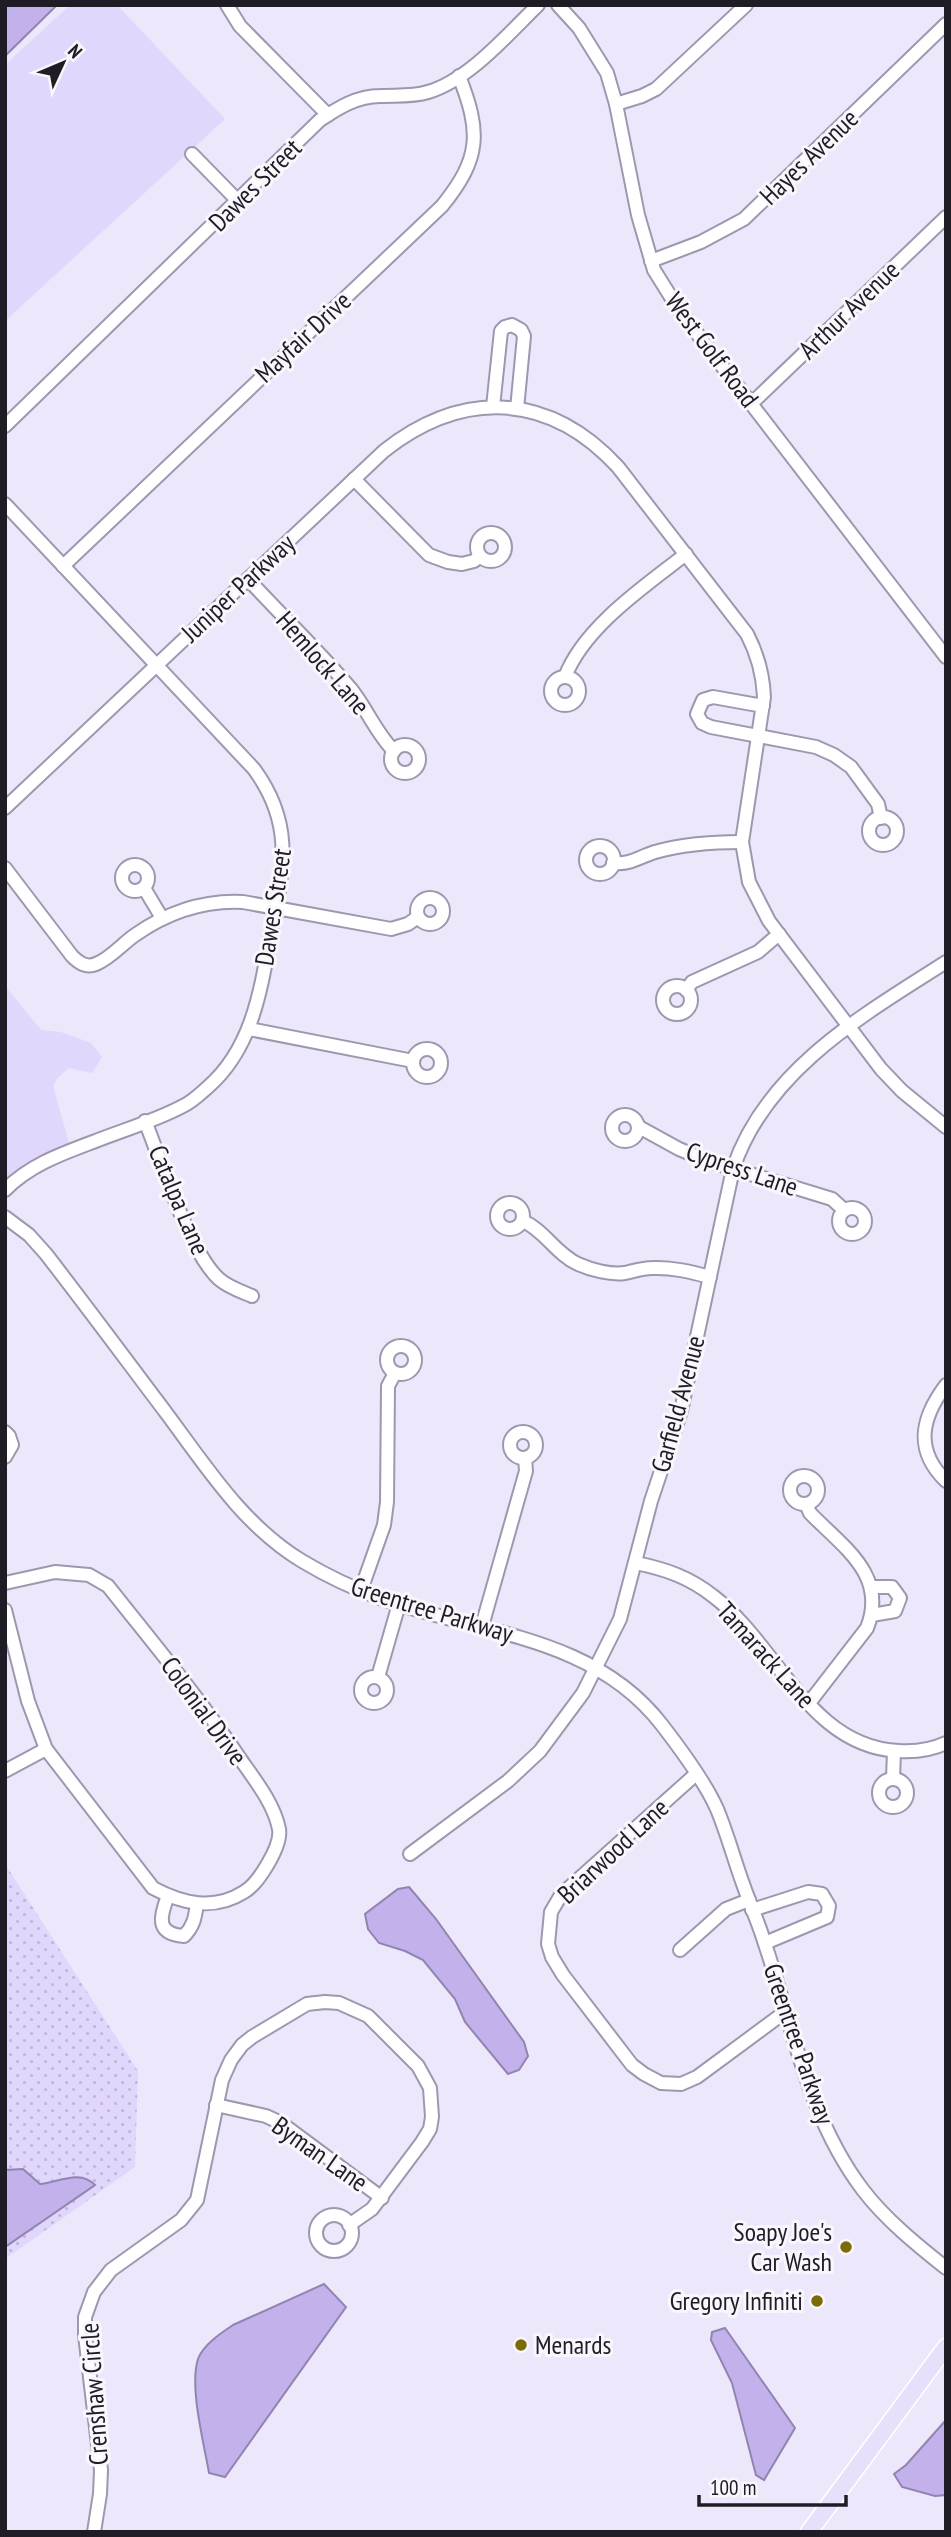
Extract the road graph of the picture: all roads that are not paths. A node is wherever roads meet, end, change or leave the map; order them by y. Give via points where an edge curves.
1 (227, 5) edge
2 (538, 5) edge
3 (558, 5) edge
4 (746, 5) edge
5 (946, 24) edge
6 (459, 76) junction
7 (616, 104) junction
8 (328, 115) junction
9 (192, 154) dead end
10 (239, 202) junction
11 (946, 217) edge
12 (651, 261) junction
13 (751, 404) junction
14 (493, 407) junction
15 (517, 409) junction
16 (5, 426) edge
17 (354, 479) junction
18 (5, 504) edge
19 (686, 554) junction
20 (480, 556) dead end
21 (62, 566) junction
22 (248, 579) junction
23 (946, 657) edge
24 (156, 666) junction
25 (565, 677) dead end
26 (764, 706) junction
27 (760, 736) junction
28 (394, 751) dead end
29 (5, 807) edge
30 (881, 818) dead end
31 (743, 842) junction
32 (613, 863) dead end
33 (5, 867) edge
34 (144, 888) dead end
35 (276, 908) junction
36 (418, 917) dead end
37 (162, 918) junction
38 (779, 934) junction
39 (946, 962) edge
40 (686, 990) dead end
41 (849, 1026) junction
42 (249, 1029) junction
43 (413, 1061) dead end
44 (145, 1121) junction
45 (946, 1127) edge
46 (639, 1128) dead end
47 (733, 1169) junction
48 (5, 1190) edge
49 (844, 1210) dead end
50 (5, 1217) edge
51 (523, 1221) dead end
52 (710, 1277) junction
53 (252, 1296) dead end
54 (395, 1373) dead end
55 (946, 1385) edge
56 (5, 1432) edge
57 (5, 1457) edge
58 (525, 1458) dead end
59 (946, 1481) edge
60 (807, 1504) dead end
61 (635, 1563) junction
62 (5, 1583) edge
63 (872, 1587) junction
64 (361, 1590) junction
65 (399, 1604) junction
66 (5, 1610) edge
67 (872, 1615) junction
68 (482, 1626) junction
69 (596, 1668) junction
70 (378, 1677) dead end
71 (809, 1703) junction
72 (946, 1743) edge
73 (46, 1749) junction
74 (894, 1751) junction
75 (5, 1771) edge
76 (696, 1774) junction
77 (893, 1779) dead end
78 (410, 1854) dead end
79 (168, 1896) junction
80 (197, 1904) junction
81 (750, 1905) junction
82 (765, 1943) junction
83 (680, 1950) dead end
84 (785, 2012) junction
85 (216, 2105) junction
86 (382, 2198) junction
87 (349, 2225) dead end
88 (946, 2269) edge
89 (946, 2347) edge
90 (94, 2532) edge
91 (808, 2532) edge

1 - 8 street via 240,26
2 - 6 street, Dawes Street
3 - 7 street, West Golf Road via 598,56
4 - 7 street via 656,89
5 - 12 street, Hayes Avenue via 744,219
6 - 8 street, Dawes Street via 429,92 405,97 377,95
6 - 21 street, Mayfair Drive via 470,103 475,137 456,189
7 - 12 street, West Golf Road
8 - 10 street, Dawes Street
9 - 10 street
10 - 16 street, Dawes Street
11 - 13 street, Arthur Avenue
12 - 13 street, West Golf Road via 680,310
13 - 23 street, West Golf Road
14 - 15 street, Juniper Parkway
14 - 15 street via 501,331 512,325 524,336
14 - 17 street, Juniper Parkway via 446,414 425,424 384,451
15 - 19 street, Juniper Parkway via 555,420 602,450
17 - 20 street via 429,555 462,564
17 - 22 street, Juniper Parkway
18 - 21 street, Dawes Street
19 - 25 street via 592,635
19 - 26 street, Juniper Parkway via 757,653 764,678
21 - 24 street, Dawes Street
22 - 24 street, Juniper Parkway
22 - 28 street, Hemlock Lane via 351,689
24 - 29 street, Juniper Parkway
24 - 35 street, Dawes Street via 267,786 282,825 284,850
26 - 27 street, Juniper Parkway
26 - 27 street via 713,697 703,700 698,709 706,726
27 - 30 street via 834,755 851,767 878,804
27 - 31 street, Juniper Parkway
31 - 32 street via 688,845 626,864
31 - 38 street, Juniper Parkway via 749,881
33 - 37 street via 72,956 86,966 103,960
34 - 37 street
35 - 36 street via 391,929
35 - 37 street via 219,901
35 - 42 street, Dawes Street
38 - 40 street via 758,952 692,982
38 - 41 street, Juniper Parkway
39 - 41 street, Garfield Avenue
41 - 45 street via 902,1091
41 - 47 street, Garfield Avenue via 805,1063 762,1110
42 - 43 street
42 - 44 street, Dawes Street via 215,1080 184,1106
44 - 48 street, Dawes Street via 44,1161
44 - 53 street, Catalpa Lane via 201,1256 227,1286
46 - 47 street, Cypress Lane
47 - 49 street, Cypress Lane via 832,1199
47 - 52 street, Garfield Avenue
50 - 64 street, Greentree Parkway via 46,1254 247,1517 297,1558
51 - 52 street via 577,1264 621,1273 672,1268
52 - 61 street, Garfield Avenue via 681,1411
54 - 64 street via 388,1385 384,1525
55 - 59 street via 928,1416 924,1438 927,1456
56 - 57 street via 12,1445
58 - 68 street via 526,1471
60 - 63 street via 810,1513 860,1564
61 - 69 street, Garfield Avenue via 620,1619
61 - 71 street, Tamarack Lane via 686,1577 714,1596
62 - 80 street, Colonial Drive via 55,1572 89,1575 108,1586 211,1717 268,1801 280,1831 259,1878 228,1900
63 - 67 street
63 - 67 street via 892,1587 900,1598 895,1611
64 - 65 street, Greentree Parkway
65 - 68 street, Greentree Parkway
65 - 70 street
66 - 73 street, Colonial Drive via 28,1701
67 - 71 street via 867,1628
68 - 69 street, Greentree Parkway via 531,1639
69 - 76 street, Greentree Parkway via 636,1696
69 - 78 street, Garfield Avenue via 577,1703 540,1751 508,1781
71 - 74 street, Tamarack Lane via 843,1735 879,1750
72 - 74 street, Tamarack Lane via 928,1750
73 - 75 street
73 - 79 street, Colonial Drive via 153,1888
74 - 77 street
76 - 81 street, Greentree Parkway via 716,1807
76 - 84 street, Briarwood Lane via 561,1895 548,1930 552,1957 632,2065 661,2083 681,2084 697,2077
79 - 80 street, Colonial Drive
79 - 80 street via 160,1918 173,1935 184,1936 191,1929
81 - 82 street, Greentree Parkway
81 - 82 street, Greentree Parkway via 808,1892 822,1894 830,1906 827,1917
81 - 83 street via 726,1909
82 - 84 street, Greentree Parkway
84 - 88 street, Greentree Parkway via 819,2114 847,2166 863,2191
85 - 86 street, Byman Lane via 281,2123
85 - 86 street, Crenshaw Circle via 230,2060 263,2030 307,2004 333,2002 356,2009 418,2066 433,2104 430,2129
85 - 90 street, Crenshaw Circle via 197,2200 181,2220 111,2270 94,2292 85,2317 101,2470
86 - 87 street, Crenshaw Circle
89 - 91 main road

